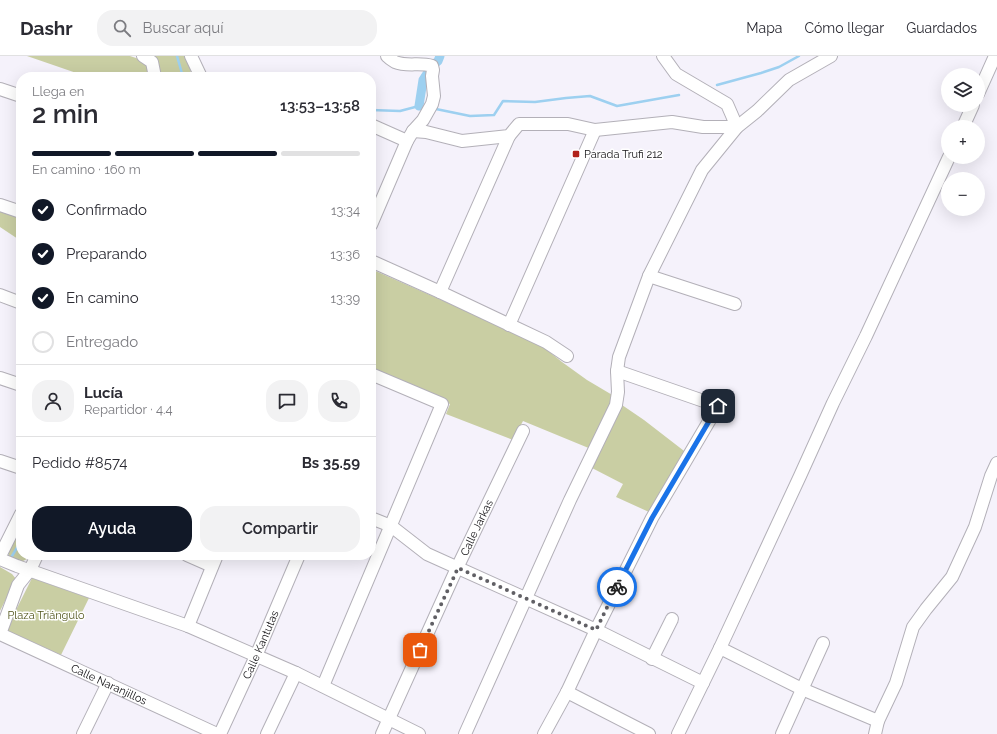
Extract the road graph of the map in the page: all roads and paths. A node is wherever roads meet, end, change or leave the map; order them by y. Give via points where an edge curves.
1 (143, 56) edge
2 (191, 56) edge
3 (387, 56) edge
4 (663, 56) edge
5 (830, 56) edge
6 (996, 56) edge
7 (154, 72) edge
8 (199, 72) edge
9 (985, 79) edge
10 (0, 90) edge
11 (16, 95) edge
12 (376, 126) edge
13 (736, 126) junction
14 (595, 130) junction
15 (410, 136) junction
16 (509, 136) junction
17 (946, 164) edge
18 (0, 205) edge
19 (16, 210) edge
20 (376, 214) edge
21 (376, 263) edge
22 (649, 276) junction
23 (440, 292) junction
24 (0, 296) edge
25 (16, 301) edge
26 (735, 304) dead end
27 (509, 325) junction
28 (566, 356) dead end
29 (617, 371) junction
30 (0, 378) edge
31 (376, 379) edge
32 (16, 383) edge
33 (523, 431) dead end
34 (0, 461) edge
35 (997, 463) edge
36 (16, 466) edge
37 (376, 520) edge
38 (16, 524) edge
39 (391, 526) junction
40 (0, 553) edge
41 (0, 559) edge
42 (35, 560) edge
43 (297, 560) edge
44 (215, 561) edge
45 (458, 568) junction
46 (30, 570) junction
47 (526, 598) junction
48 (672, 619) dead end
49 (188, 626) junction
50 (596, 630) junction
51 (0, 634) edge
52 (823, 643) dead end
53 (720, 648) junction
54 (256, 656) junction
55 (652, 659) junction
56 (296, 673) junction
57 (108, 683) junction
58 (703, 683) junction
59 (323, 686) junction
60 (802, 689) junction
61 (567, 692) junction
62 (389, 719) junction
63 (878, 721) junction
64 (82, 734) edge
65 (217, 734) edge
66 (220, 734) edge
67 (267, 734) edge
68 (382, 734) edge
69 (419, 734) edge
70 (465, 734) edge
71 (544, 734) edge
72 (649, 734) edge
73 (678, 734) edge
74 (782, 734) edge
75 (875, 734) edge

1 - 7 street via 152,62
2 - 8 street
3 - 15 street via 396,62 432,66 432,104
4 - 13 street via 676,74 727,104
5 - 13 street via 789,80 757,111
6 - 9 street
10 - 11 street
12 - 15 street
13 - 14 street via 702,127 672,122
13 - 22 street via 702,170
14 - 16 street via 568,124 519,124
14 - 27 street
15 - 16 street via 426,132 462,141
15 - 20 street
16 - 23 street
17 - 53 street
18 - 19 street
21 - 23 street
22 - 26 street
22 - 29 street via 619,356
23 - 27 street
24 - 25 street
27 - 28 street via 546,342
29 - 47 street via 616,405
29 - 50 street via 718,406 652,518
30 - 32 street
31 - 39 street via 442,404
33 - 45 street, Calle Jarkas
34 - 36 street
35 - 63 street via 975,528 952,577 913,627 896,682
37 - 39 street
38 - 40 street
39 - 45 street via 427,554
39 - 59 street
41 - 46 street
42 - 46 street
43 - 54 street, Calle Kantutas
44 - 49 street
45 - 47 street
45 - 62 street, Calle Jarkas
46 - 49 street
46 - 51 street via 18,585
47 - 50 street
47 - 70 street
48 - 55 street
49 - 54 street
50 - 55 street
50 - 61 street
51 - 57 street, Calle Naranjillos
52 - 60 street
53 - 58 street
53 - 60 street
54 - 56 street
54 - 66 street, Calle Kantutas
55 - 58 street
56 - 59 street
56 - 67 street
57 - 64 street
57 - 65 street, Calle Naranjillos
58 - 73 street
59 - 62 street
60 - 63 street
60 - 74 street
61 - 71 street
61 - 72 street
62 - 68 street, Calle Jarkas
62 - 69 street
63 - 75 street

